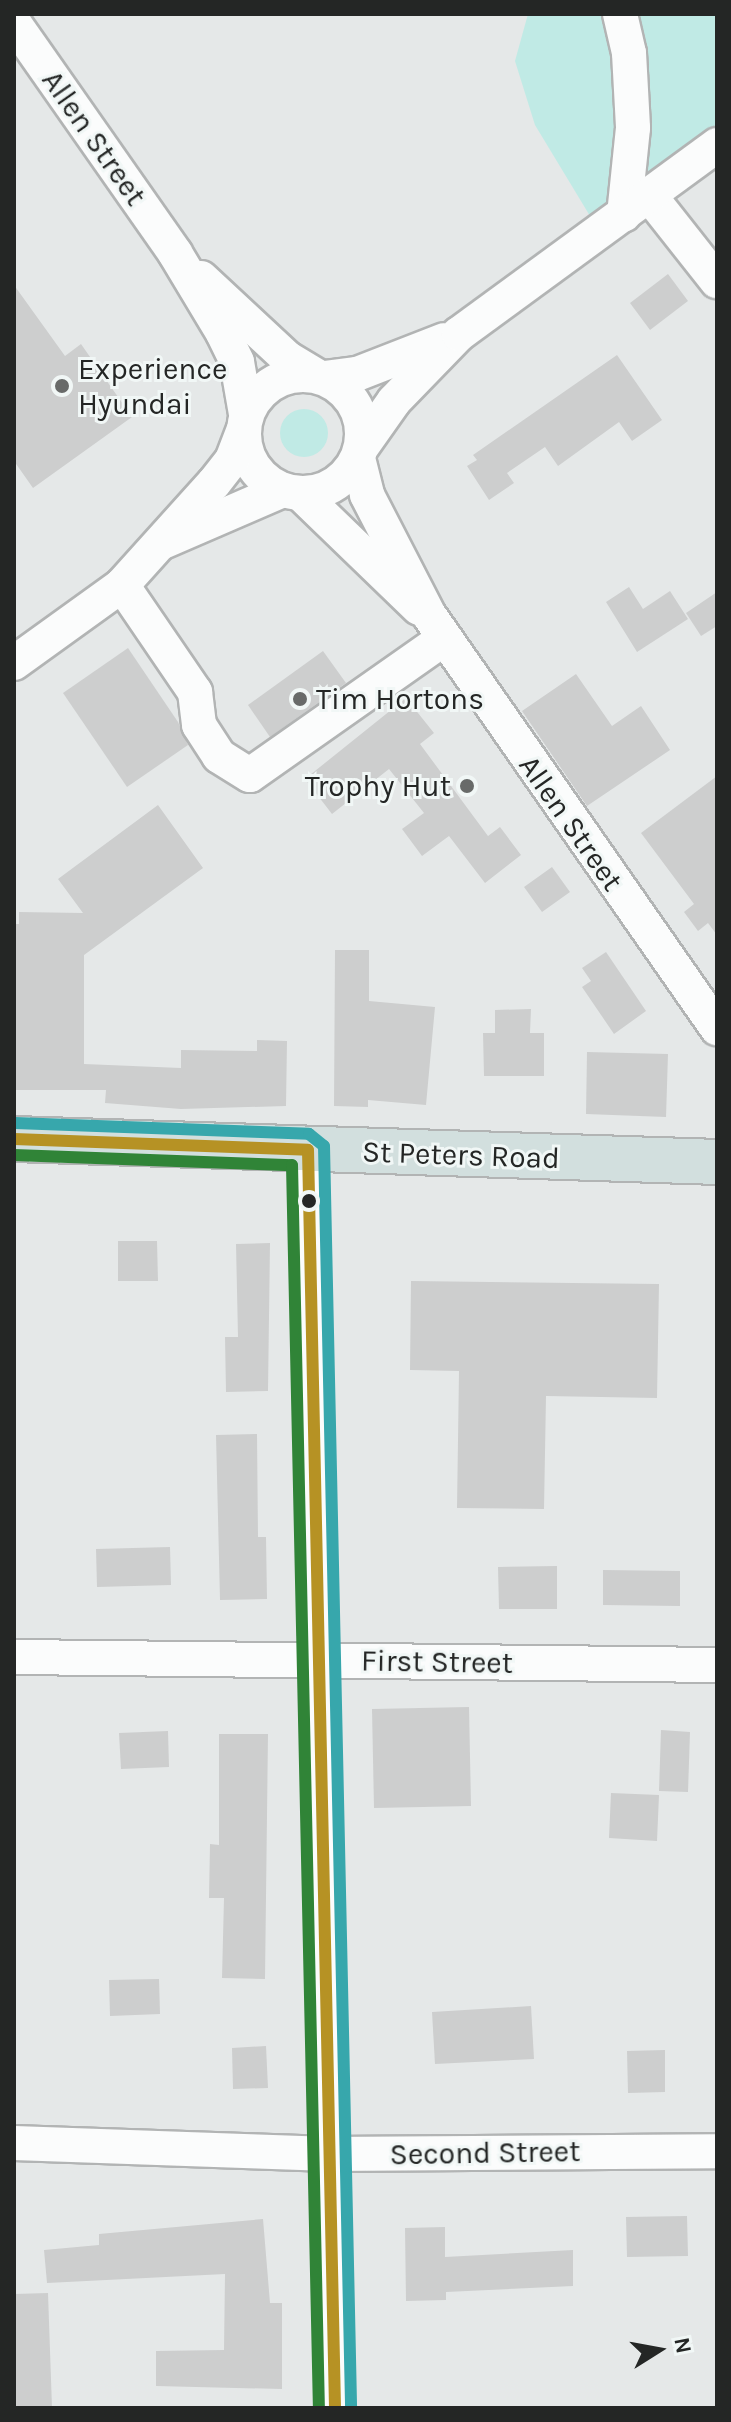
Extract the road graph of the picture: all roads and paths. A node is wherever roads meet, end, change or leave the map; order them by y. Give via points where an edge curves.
1 (620, 14) edge
2 (14, 23) edge
3 (717, 145) edge
4 (636, 205) junction
5 (175, 253) junction
6 (717, 281) edge
7 (459, 334) junction
8 (319, 377) junction
9 (245, 423) junction
10 (359, 453) junction
11 (292, 492) junction
12 (163, 542) junction
13 (122, 585) junction
14 (437, 627) junction
15 (14, 663) edge
16 (717, 1028) edge
17 (14, 1139) edge
18 (308, 1150) junction
19 (717, 1162) edge
20 (14, 1657) edge
21 (319, 1661) junction
22 (717, 1665) edge
23 (14, 2143) edge
24 (717, 2151) edge
25 (330, 2154) junction
26 (335, 2408) edge

1 - 4 street via 629,53
2 - 5 street, Allen Street
3 - 4 street
4 - 6 street
4 - 7 street
5 - 8 street, Allen Street via 287,358
5 - 9 street, Allen Street via 237,362
7 - 8 street via 383,366
7 - 10 street via 394,401
8 - 9 street via 273,383
8 - 10 street via 339,386 359,414
9 - 11 street via 253,467
9 - 12 street via 232,460
10 - 11 street via 335,485
10 - 14 street, Allen Street via 367,495
11 - 12 street
11 - 14 street, Allen Street via 330,518
12 - 13 street
13 - 14 street via 195,692 199,725 212,746 250,775
13 - 15 street
14 - 16 street, Allen Street
17 - 18 main road, St Peters Road
18 - 19 main road, St Peters Road
18 - 21 street
20 - 21 street, First Street
21 - 22 street, First Street
21 - 25 street
23 - 25 street, Second Street
24 - 25 street, Second Street
25 - 26 street

